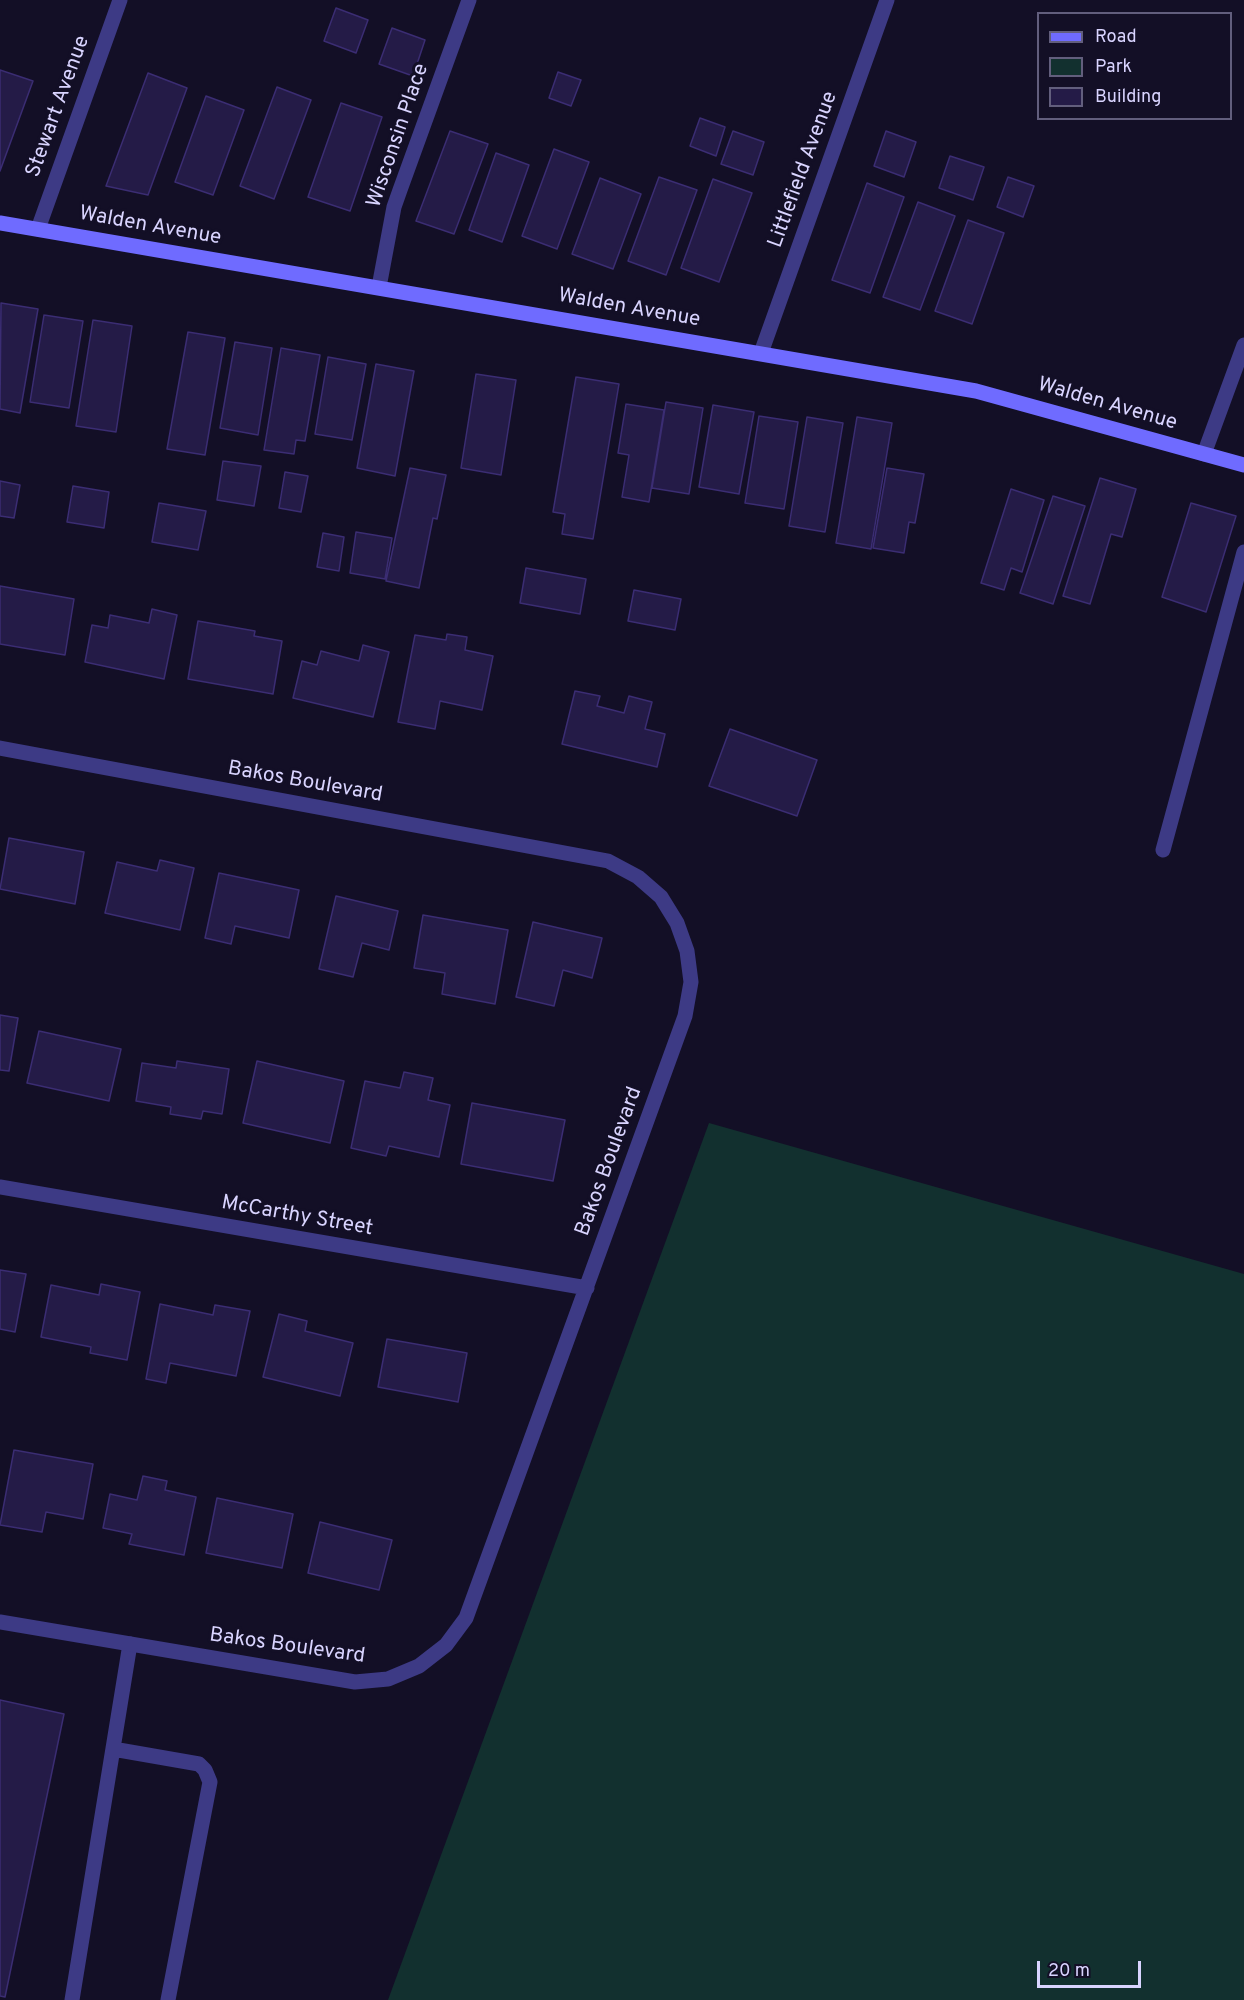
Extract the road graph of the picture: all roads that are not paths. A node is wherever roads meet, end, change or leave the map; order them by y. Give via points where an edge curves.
1 (120, 0) edge
2 (469, 0) edge
3 (887, 0) edge
4 (0, 223) edge
5 (38, 229) junction
6 (379, 287) junction
7 (1244, 345) edge
8 (761, 353) junction
9 (1204, 454) junction
10 (1244, 465) edge
11 (1244, 552) edge
12 (0, 748) edge
13 (1163, 850) dead end
14 (0, 1187) edge
15 (586, 1288) junction
16 (0, 1622) edge
17 (130, 1644) junction
18 (113, 1749) junction
19 (72, 2000) edge
20 (168, 2000) edge

1 - 5 street, Stewart Avenue
2 - 6 street, Wisconsin Place via 394,207
3 - 8 street, Littlefield Avenue
4 - 5 main road, Walden Avenue
5 - 6 main road, Walden Avenue
6 - 8 main road, Walden Avenue
7 - 9 street
8 - 9 main road, Walden Avenue via 976,391
9 - 10 main road, Walden Avenue
11 - 13 street
12 - 15 street, Bakos Boulevard via 608,861 638,877 661,897 677,923 687,951 691,982 685,1016
14 - 15 street, McCarthy Street
15 - 17 street, Bakos Boulevard via 465,1618 446,1646 419,1666 388,1678 355,1682
16 - 17 street, Bakos Boulevard
17 - 18 street
18 - 19 street
18 - 20 street via 199,1764 210,1782

